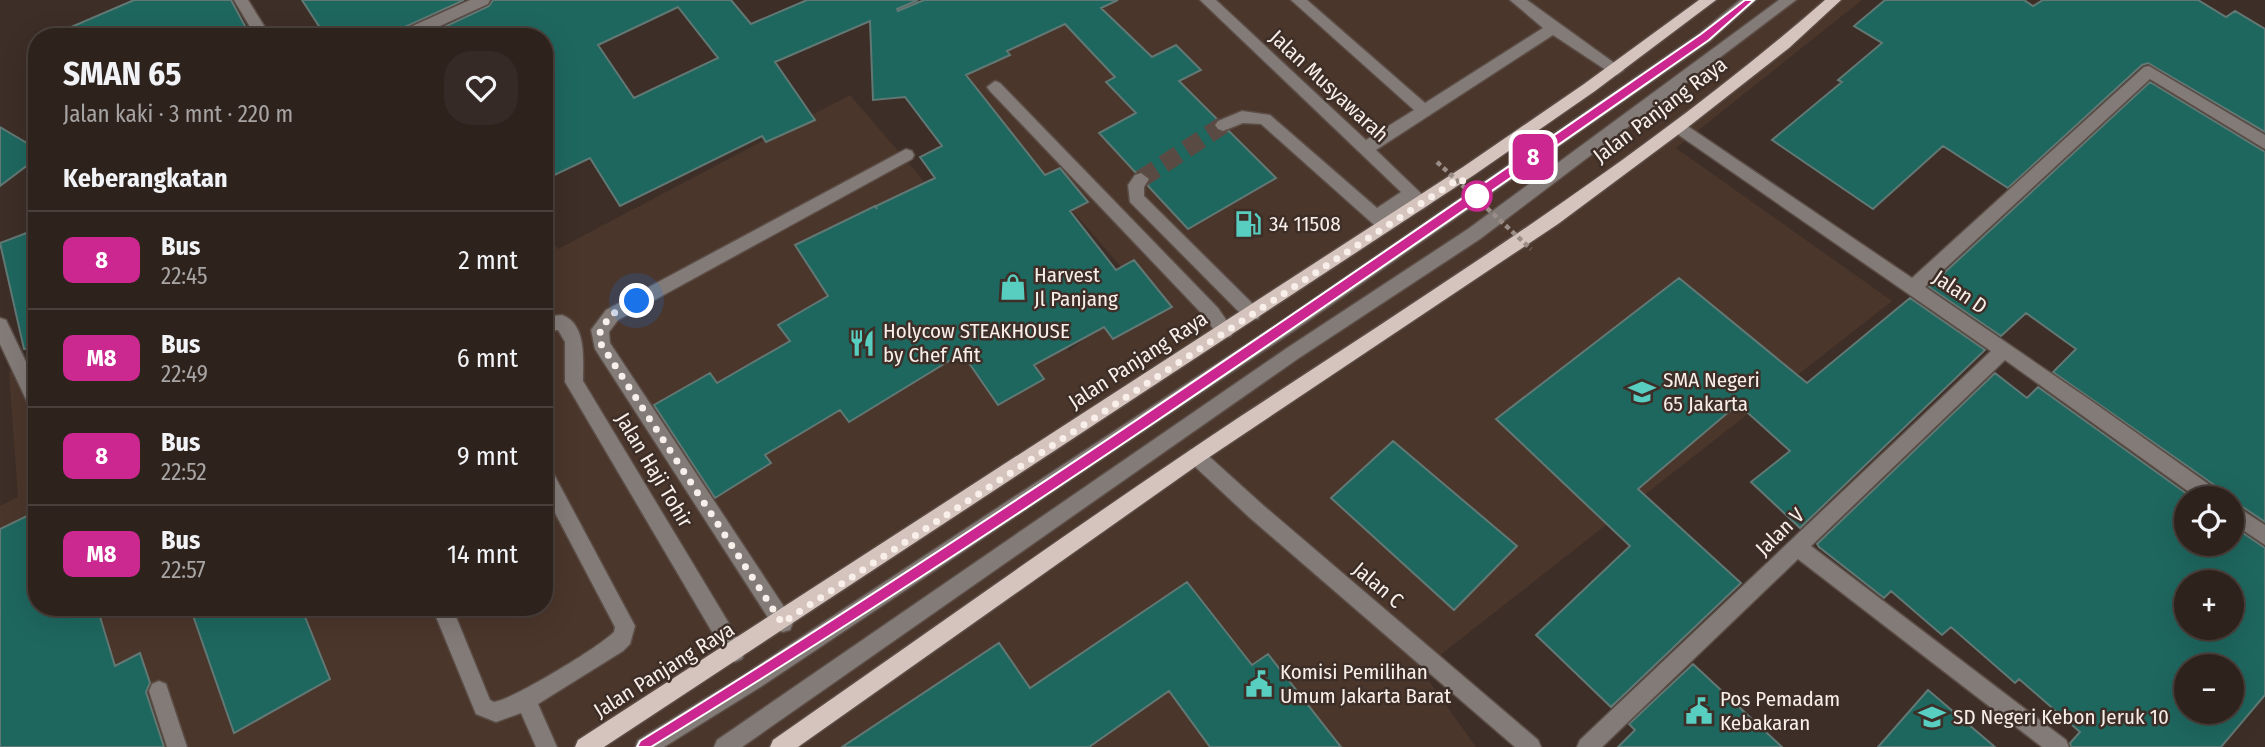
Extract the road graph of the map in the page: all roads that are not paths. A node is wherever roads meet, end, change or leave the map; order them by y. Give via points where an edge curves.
1 (241, 0) edge
2 (483, 0) edge
3 (1207, 0) edge
4 (1298, 0) edge
5 (1517, 0) edge
6 (1709, 0) edge
7 (1749, 0) edge
8 (1789, 0) edge
9 (1834, 0) edge
10 (258, 28) edge
11 (422, 28) edge
12 (1553, 28) junction
13 (1617, 70) junction
14 (995, 87) dead end
15 (1424, 110) junction
16 (1223, 125) tunnel mouth
17 (1678, 127) junction
18 (2265, 143) edge
19 (1365, 149) junction
20 (906, 155) dead end
21 (1141, 179) dead end
22 (1418, 198) junction
23 (1382, 221) junction
24 (1913, 288) junction
25 (1252, 314) junction
26 (553, 323) edge
27 (0, 325) edge
28 (1225, 331) junction
29 (2004, 350) junction
30 (28, 386) edge
31 (1196, 456) junction
32 (2196, 486) edge
33 (553, 490) edge
34 (2244, 521) edge
35 (2265, 536) edge
36 (1798, 547) junction
37 (446, 616) edge
38 (782, 623) junction
39 (735, 652) junction
40 (159, 691) dead end
41 (525, 698) junction
42 (785, 746) edge
43 (177, 747) edge
44 (547, 747) edge
45 (585, 747) edge
46 (645, 747) edge
47 (724, 747) edge
48 (1531, 747) edge
49 (1587, 747) edge
50 (2059, 747) edge

1 - 10 street
2 - 11 street
3 - 19 street, Jalan Musyawarah
4 - 15 street
5 - 12 street
6 - 13 main road
7 - 46 street via 1694,45 1289,325
8 - 47 street via 1474,234
9 - 17 main road, Jalan Panjang Raya
12 - 13 street
12 - 15 street
13 - 22 main road
14 - 28 street
15 - 19 street
16 - 23 street via 1242,117 1265,119
17 - 24 street, Jalan D
17 - 31 main road, Jalan Panjang Raya via 1552,219
18 - 24 street via 2149,71
19 - 22 street, Jalan Musyawarah
20 - 38 street via 612,314 600,330 601,344
21 - 25 street via 1136,198
22 - 23 street
23 - 25 main road, Jalan Panjang Raya
24 - 29 street, Jalan D
25 - 28 main road, Jalan Panjang Raya
26 - 39 street, Jalan Haji Tohir via 562,322 574,341 574,382
27 - 30 street
28 - 38 main road, Jalan Panjang Raya
29 - 32 street, Jalan D
29 - 36 street, Jalan V
31 - 42 main road, Jalan Panjang Raya
31 - 48 street, Jalan C
33 - 41 street via 625,626 616,644
34 - 35 street
36 - 49 street, Jalan V
36 - 50 street
37 - 41 street via 483,707 501,712
38 - 39 main road, Jalan Panjang Raya
39 - 45 main road, Jalan Panjang Raya
40 - 43 street
41 - 44 street

